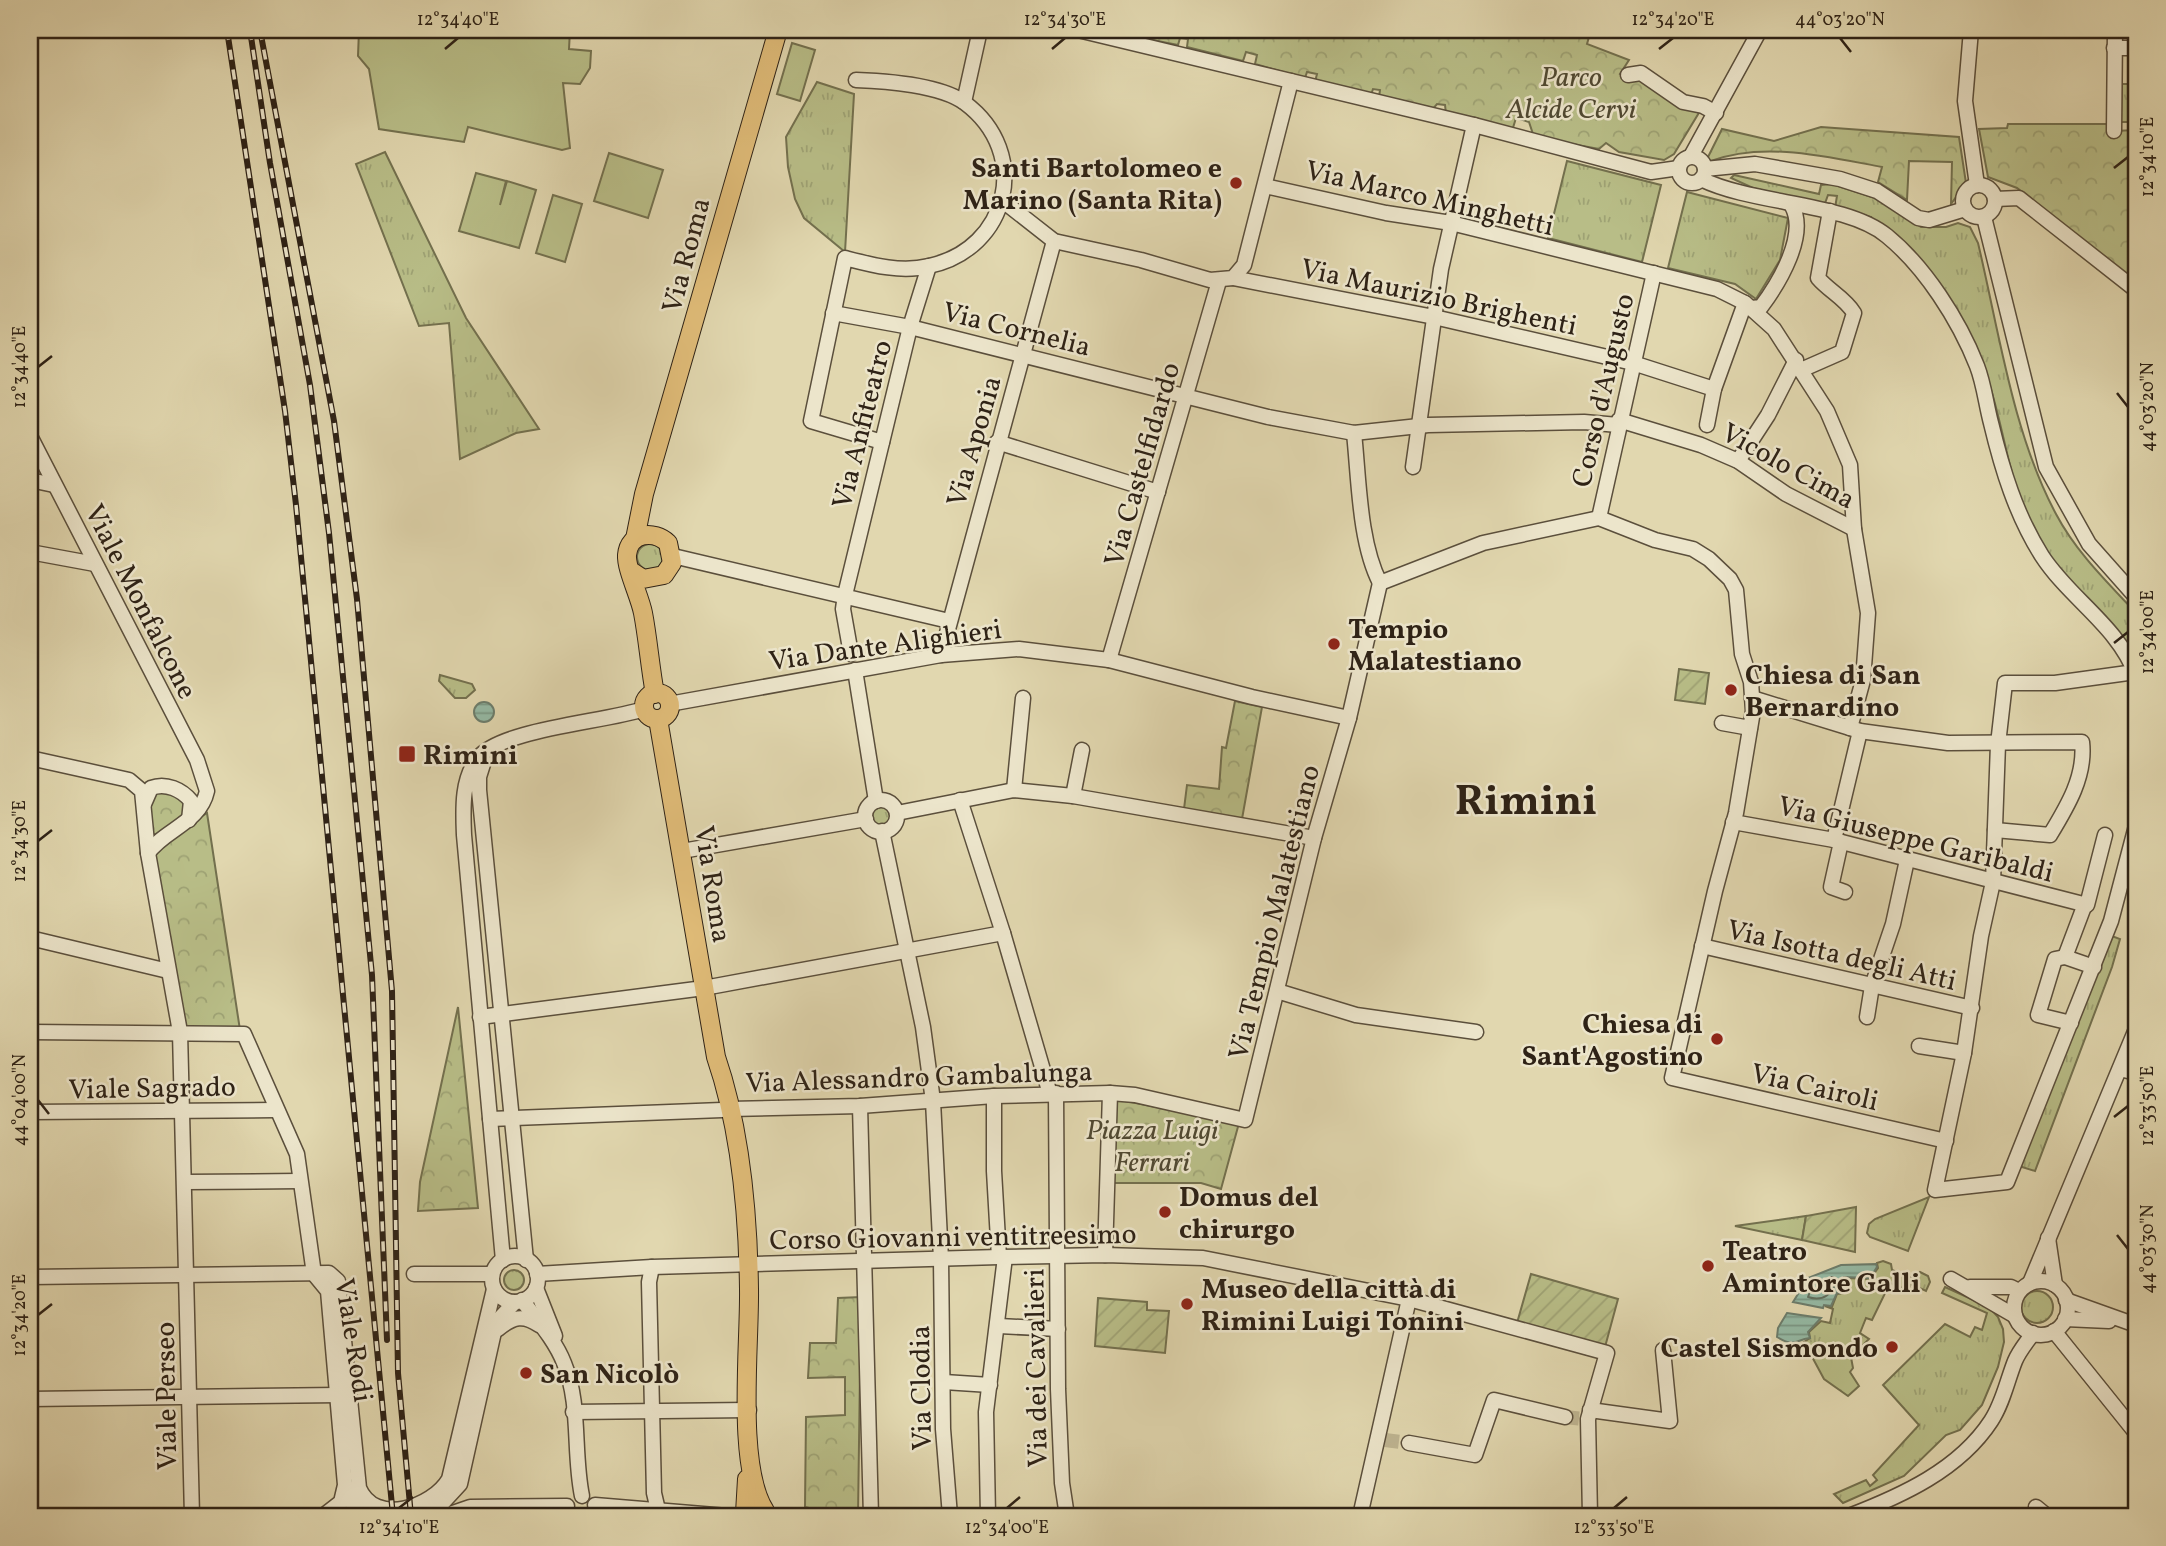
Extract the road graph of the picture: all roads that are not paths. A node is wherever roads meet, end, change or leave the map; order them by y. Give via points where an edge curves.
1 (778, 30) edge
2 (980, 30) edge
3 (1078, 30) edge
4 (1760, 30) edge
5 (1971, 30) edge
6 (2115, 30) edge
7 (2114, 48) junction
8 (2136, 48) edge
9 (1629, 75) dead end
10 (856, 80) dead end
11 (1291, 81) junction
12 (964, 102) junction
13 (1716, 113) junction
14 (1474, 125) junction
15 (2114, 131) dead end
16 (1691, 156) junction
17 (1679, 168) junction
18 (1703, 174) junction
19 (1265, 186) junction
20 (1977, 186) junction
21 (1995, 199) junction
22 (1003, 201) junction
23 (1792, 206) junction
24 (1965, 209) junction
25 (1830, 211) junction
26 (1984, 217) junction
27 (1451, 223) junction
28 (1054, 241) junction
29 (929, 266) junction
30 (1654, 273) junction
31 (1225, 280) junction
32 (2136, 290) edge
33 (1748, 306) junction
34 (833, 313) junction
35 (1434, 317) junction
36 (910, 327) junction
37 (1023, 355) junction
38 (1633, 363) junction
39 (1798, 365) junction
40 (1714, 389) junction
41 (1187, 395) junction
42 (1618, 423) junction
43 (1707, 425) dead end
44 (1418, 426) junction
45 (1354, 433) junction
46 (30, 436) edge
47 (882, 442) junction
48 (997, 442) junction
49 (1738, 461) junction
50 (1413, 467) dead end
51 (30, 480) edge
52 (54, 485) junction
53 (1158, 492) junction
54 (644, 494) junction
55 (1599, 518) junction
56 (1854, 529) junction
57 (656, 535) junction
58 (635, 539) junction
59 (30, 552) edge
60 (673, 556) junction
61 (95, 564) junction
62 (631, 571) junction
63 (657, 579) junction
64 (1380, 583) junction
65 (845, 595) junction
66 (2136, 597) edge
67 (643, 611) junction
68 (949, 621) junction
69 (851, 654) dead end
70 (942, 655) junction
71 (1109, 660) junction
72 (855, 670) junction
73 (2136, 674) edge
74 (1023, 698) dead end
75 (1752, 698) junction
76 (657, 706) junction
77 (1349, 718) junction
78 (1722, 723) dead end
79 (1750, 729) junction
80 (1855, 730) junction
81 (502, 742) junction
82 (1998, 744) junction
83 (1082, 750) dead end
84 (30, 758) edge
85 (1014, 790) junction
86 (1073, 796) junction
87 (960, 800) junction
88 (876, 801) junction
89 (142, 808) junction
90 (897, 813) junction
91 (866, 819) junction
92 (189, 820) junction
93 (1733, 822) junction
94 (2136, 826) edge
95 (1995, 830) junction
96 (882, 831) junction
97 (2105, 835) dead end
98 (152, 836) junction
99 (1314, 838) junction
100 (1838, 841) junction
101 (682, 851) junction
102 (1907, 860) junction
103 (1993, 882) junction
104 (1845, 892) dead end
105 (2086, 905) junction
106 (1003, 933) junction
107 (30, 938) edge
108 (1702, 946) junction
109 (907, 948) junction
110 (2065, 957) junction
111 (2094, 967) junction
112 (168, 971) junction
113 (1872, 986) junction
114 (704, 988) junction
115 (1277, 991) junction
116 (1972, 1009) junction
117 (500, 1015) junction
118 (480, 1017) junction
119 (1867, 1017) dead end
120 (2071, 1023) junction
121 (2136, 1030) edge
122 (30, 1032) edge
123 (180, 1032) junction
124 (1476, 1032) dead end
125 (1919, 1046) dead end
126 (1964, 1053) junction
127 (2120, 1069) junction
128 (2136, 1073) edge
129 (1053, 1093) junction
130 (1110, 1093) junction
131 (994, 1096) junction
132 (933, 1101) junction
133 (860, 1106) junction
134 (726, 1109) junction
135 (184, 1110) junction
136 (275, 1110) junction
137 (30, 1112) edge
138 (512, 1118) junction
139 (490, 1119) junction
140 (1946, 1141) junction
141 (299, 1181) junction
142 (186, 1182) junction
143 (2048, 1236) junction
144 (1105, 1255) junction
145 (1057, 1256) junction
146 (1002, 1257) junction
147 (941, 1259) junction
148 (503, 1260) junction
149 (526, 1260) junction
150 (866, 1262) junction
151 (748, 1265) junction
152 (652, 1267) junction
153 (314, 1274) junction
154 (414, 1275) dead end
155 (187, 1276) junction
156 (30, 1278) edge
157 (1951, 1279) dead end
158 (493, 1281) junction
159 (536, 1281) junction
160 (2054, 1285) junction
161 (1970, 1287) junction
162 (2020, 1287) junction
163 (1409, 1300) junction
164 (2066, 1300) junction
165 (519, 1301) junction
166 (2065, 1319) junction
167 (2017, 1320) junction
168 (2129, 1323) edge
169 (999, 1326) junction
170 (544, 1328) junction
171 (1058, 1329) junction
172 (2054, 1331) junction
173 (495, 1332) junction
174 (2033, 1334) junction
175 (1663, 1350) dead end
176 (559, 1351) junction
177 (2016, 1357) junction
178 (944, 1381) junction
179 (990, 1385) junction
180 (339, 1395) junction
181 (190, 1396) junction
182 (30, 1399) edge
183 (749, 1410) junction
184 (573, 1412) junction
185 (652, 1412) junction
186 (1589, 1413) junction
187 (1565, 1417) tunnel mouth
188 (2136, 1433) edge
189 (1409, 1443) tunnel mouth
190 (749, 1444) junction
191 (460, 1484) junction
192 (345, 1485) junction
193 (582, 1496) junction
194 (481, 1506) junction
195 (658, 1510) junction
196 (566, 1511) edge
197 (595, 1511) edge
198 (769, 1513) edge
199 (733, 1515) edge
200 (191, 1516) edge
201 (202, 1516) edge
202 (323, 1516) edge
203 (368, 1516) edge
204 (411, 1516) edge
205 (444, 1516) edge
206 (871, 1516) edge
207 (950, 1516) edge
208 (988, 1516) edge
209 (1067, 1516) edge
210 (1077, 1516) edge
211 (1360, 1516) edge
212 (1590, 1516) edge
213 (1849, 1516) edge

1 - 54 main road, Via Roma
2 - 12 street
3 - 11 street
4 - 13 street
5 - 20 street via 1965,101
6 - 7 street
7 - 8 street
7 - 15 street
9 - 13 street via 1641,73 1683,102
10 - 12 street via 891,81
11 - 14 street
11 - 19 street, Via Castelfidardo
12 - 22 street via 998,141 1005,175
13 - 16 street
14 - 17 street via 1651,172
14 - 27 street
16 - 17 street
16 - 18 street via 1701,160
17 - 18 street via 1684,181 1695,183
18 - 23 street via 1722,190
18 - 24 street via 1755,164 1840,179 1877,191 1918,218 1929,220
19 - 27 street, Via Marco Minghetti
19 - 31 street, Via Castelfidardo via 1244,265
20 - 21 street via 1987,187
20 - 24 street via 1964,195
21 - 26 street via 1992,212
21 - 32 street via 2019,198
22 - 28 street
22 - 29 street via 978,243
23 - 25 street
23 - 33 street via 1797,222 1789,260 1761,307
24 - 26 street
25 - 39 street via 1818,278 1854,313 1842,352
25 - 73 street via 1885,234 1933,288 1977,367 1998,452 2022,521 2043,557 2119,644
26 - 66 street via 2046,467 2088,544
27 - 30 street, Via Marco Minghetti
27 - 35 street
28 - 31 street, Via Maurizio Brighenti
28 - 37 street, Via Aponia
29 - 34 street via 885,268 845,258
29 - 36 street, Via Anfiteatro
30 - 33 street, Via Marco Minghetti via 1717,289
30 - 38 street, Corso d'Augusto
31 - 35 street, Via Maurizio Brighenti
31 - 41 street, Via Castelfidardo
33 - 39 street, Via Marco Minghetti via 1774,328
33 - 40 street
34 - 36 street, Via Cornelia
34 - 47 street via 811,421
35 - 38 street, Via Maurizio Brighenti
35 - 44 street
36 - 37 street, Via Cornelia
36 - 47 street, Via Anfiteatro
37 - 41 street, Via Cornelia
37 - 48 street, Via Aponia
38 - 40 street, Via Maurizio Brighenti
38 - 42 street, Corso d'Augusto
39 - 49 street
39 - 56 street, Via Marco Minghetti via 1827,411 1850,465
40 - 43 street
41 - 45 street, Via Cornelia
41 - 53 street, Via Castelfidardo
42 - 44 street, Vicolo Cima
42 - 49 street, Vicolo Cima via 1702,443
42 - 55 street, Corso d'Augusto
44 - 45 street, Via Cornelia
44 - 50 street
45 - 64 street via 1363,515
46 - 52 street, Viale Monfalcone
47 - 65 street, Via Anfiteatro
48 - 53 street
48 - 68 street, Via Aponia
49 - 56 street, Vicolo Cima via 1786,494
51 - 52 street
52 - 61 street, Viale Monfalcone
53 - 71 street, Via Castelfidardo
54 - 57 main road
54 - 58 main road, Via Roma
55 - 64 street via 1483,543
55 - 75 street via 1693,549 1730,579 1736,590
56 - 80 street, Via Marco Minghetti via 1868,613
57 - 58 main road
57 - 60 main road via 668,543
58 - 62 main road via 626,558
59 - 61 street
60 - 63 main road via 669,570
60 - 65 street
61 - 92 street, Viale Monfalcone via 197,760 207,792 205,803
62 - 63 main road via 643,579
62 - 67 main road, Via Roma
63 - 67 main road
64 - 77 street, Via Tempio Malatestiano
65 - 68 street
65 - 69 street, Via Anfiteatro
67 - 76 main road, Via Roma
68 - 70 street, Via Aponia
70 - 71 street, Via Dante Alighieri via 1019,649
70 - 72 street, Via Dante Alighieri
71 - 77 street, Via Dante Alighieri
72 - 76 street, Via Dante Alighieri
72 - 88 street
73 - 82 street via 2005,683
74 - 85 street
75 - 79 street
75 - 80 street
76 - 81 street, Via Dante Alighieri
76 - 101 main road, Via Roma
77 - 99 street, Via Tempio Malatestiano
78 - 79 street
79 - 93 street
80 - 82 street via 1948,743
80 - 100 street, Via Marco Minghetti
81 - 117 street via 483,763 479,777
81 - 118 street via 479,757 467,780 463,807
82 - 95 street
82 - 95 street via 2082,742 2083,752 2073,796 2050,835
83 - 86 street
84 - 89 street via 129,779 142,791
85 - 86 street
85 - 87 street
86 - 99 street
87 - 90 street
87 - 106 street, Via dei Cavalieri
88 - 90 street via 892,803
88 - 91 street via 869,806
89 - 92 street via 146,795 158,785 183,792 191,801
89 - 98 street
90 - 96 street via 895,823
91 - 96 street
91 - 101 street
92 - 98 street
93 - 100 street, Via Giuseppe Garibaldi
93 - 108 street
94 - 111 street
95 - 103 street
96 - 109 street, Via Clodia
97 - 105 street
98 - 112 street, Viale Perseo via 148,853
99 - 115 street, Via Tempio Malatestiano
100 - 102 street, Via Giuseppe Garibaldi
100 - 104 street, Via Marco Minghetti via 1830,887
101 - 114 main road, Via Roma
102 - 103 street, Via Giuseppe Garibaldi
102 - 113 street via 1893,925
103 - 105 street, Via Giuseppe Garibaldi
103 - 116 street
105 - 110 street
106 - 109 street
106 - 129 street, Via dei Cavalieri
107 - 112 street
108 - 113 street, Via Isotta degli Atti
108 - 140 street, Via Cairoli via 1672,1078
109 - 114 street
109 - 132 street, Via Clodia
110 - 111 street
110 - 120 street via 2056,959 2038,1015
111 - 120 street
112 - 123 street, Viale Perseo
113 - 116 street, Via Isotta degli Atti
113 - 119 street
114 - 117 street
114 - 134 main road, Via Roma via 716,1078
115 - 124 street via 1356,1015
115 - 130 street, Via Tempio Malatestiano via 1245,1120
116 - 126 street
117 - 118 street
117 - 138 street
118 - 139 street
120 - 140 street via 2007,1182 1935,1190
121 - 127 street
122 - 123 street
123 - 135 street, Viale Perseo
123 - 136 street via 244,1034
125 - 126 street
126 - 140 street
127 - 128 street
127 - 143 street
129 - 130 street, Via Alessandro Gambalunga
129 - 131 street, Via Alessandro Gambalunga
129 - 145 street, Via dei Cavalieri
130 - 144 street
131 - 132 street, Via Alessandro Gambalunga
131 - 146 street via 994,1171
132 - 133 street, Via Alessandro Gambalunga
132 - 147 street, Via Clodia
133 - 134 street, Via Alessandro Gambalunga
133 - 150 street
134 - 138 street, Via Alessandro Gambalunga
134 - 151 main road, Via Roma via 741,1189
135 - 136 street, Viale Sagrado
135 - 137 street, Viale Sagrado
135 - 142 street, Viale Perseo
136 - 141 street via 297,1154
138 - 139 street, Via Alessandro Gambalunga
138 - 149 street
139 - 148 street
141 - 142 street
141 - 153 street
142 - 155 street, Viale Perseo
143 - 160 street
143 - 162 street
144 - 145 street, Corso Giovanni ventitreesimo
144 - 163 street, Corso Giovanni ventitreesimo via 1203,1258
145 - 146 street, Corso Giovanni ventitreesimo
145 - 171 street, Via dei Cavalieri
146 - 147 street, Corso Giovanni ventitreesimo
146 - 169 street
147 - 150 street, Corso Giovanni ventitreesimo
147 - 178 street, Via Clodia
148 - 149 street via 514,1256
148 - 158 street
149 - 159 street
150 - 151 street, Corso Giovanni ventitreesimo
150 - 206 street
151 - 152 street, Corso Giovanni ventitreesimo
151 - 183 main road, Via Roma
152 - 159 street, Corso Giovanni ventitreesimo
152 - 185 street
153 - 155 street
153 - 158 street, Viale Rodi via 329,1273 338,1281 363,1496 378,1509 415,1506 430,1501 444,1488
153 - 180 street, Viale Rodi via 328,1291
154 - 158 street
155 - 156 street
155 - 181 street, Viale Perseo
157 - 161 street
158 - 165 street via 504,1300
159 - 165 street
159 - 176 street
160 - 162 street via 2042,1281
160 - 164 street
161 - 162 street
161 - 167 street
162 - 167 street via 2014,1303
163 - 186 street, Corso Giovanni ventitreesimo via 1607,1353
163 - 211 street
164 - 166 street
164 - 168 street
165 - 170 street
165 - 173 street via 500,1318
166 - 168 street
166 - 172 street
167 - 174 street
167 - 177 street
169 - 171 street
169 - 179 street
170 - 173 street via 518,1317
170 - 176 street
171 - 209 street, Via dei Cavalieri
172 - 174 street
172 - 188 street
173 - 191 street
174 - 177 street
175 - 186 street via 1670,1421
176 - 184 street via 571,1387
177 - 213 street via 2004,1395 1974,1441 1917,1487
178 - 179 street
178 - 207 street, Via Clodia
179 - 208 street via 986,1412
180 - 181 street
180 - 192 street, Viale Rodi
181 - 182 street
181 - 200 street, Viale Perseo
183 - 185 street
183 - 190 main road, Via Roma
184 - 185 street
184 - 193 street
185 - 195 street
186 - 212 street
187 - 189 street via 1494,1400 1475,1455
190 - 198 main road via 756,1497
190 - 199 main road
190 - 199 street via 743,1458 742,1494
191 - 194 street via 471,1502
191 - 204 street via 437,1509
192 - 202 street via 341,1503
192 - 203 street via 352,1503
193 - 196 street via 573,1498
193 - 197 street
194 - 196 street
194 - 205 street
195 - 197 street
195 - 199 street
198 - 199 main road via 755,1509
200 - 201 street
209 - 210 street

